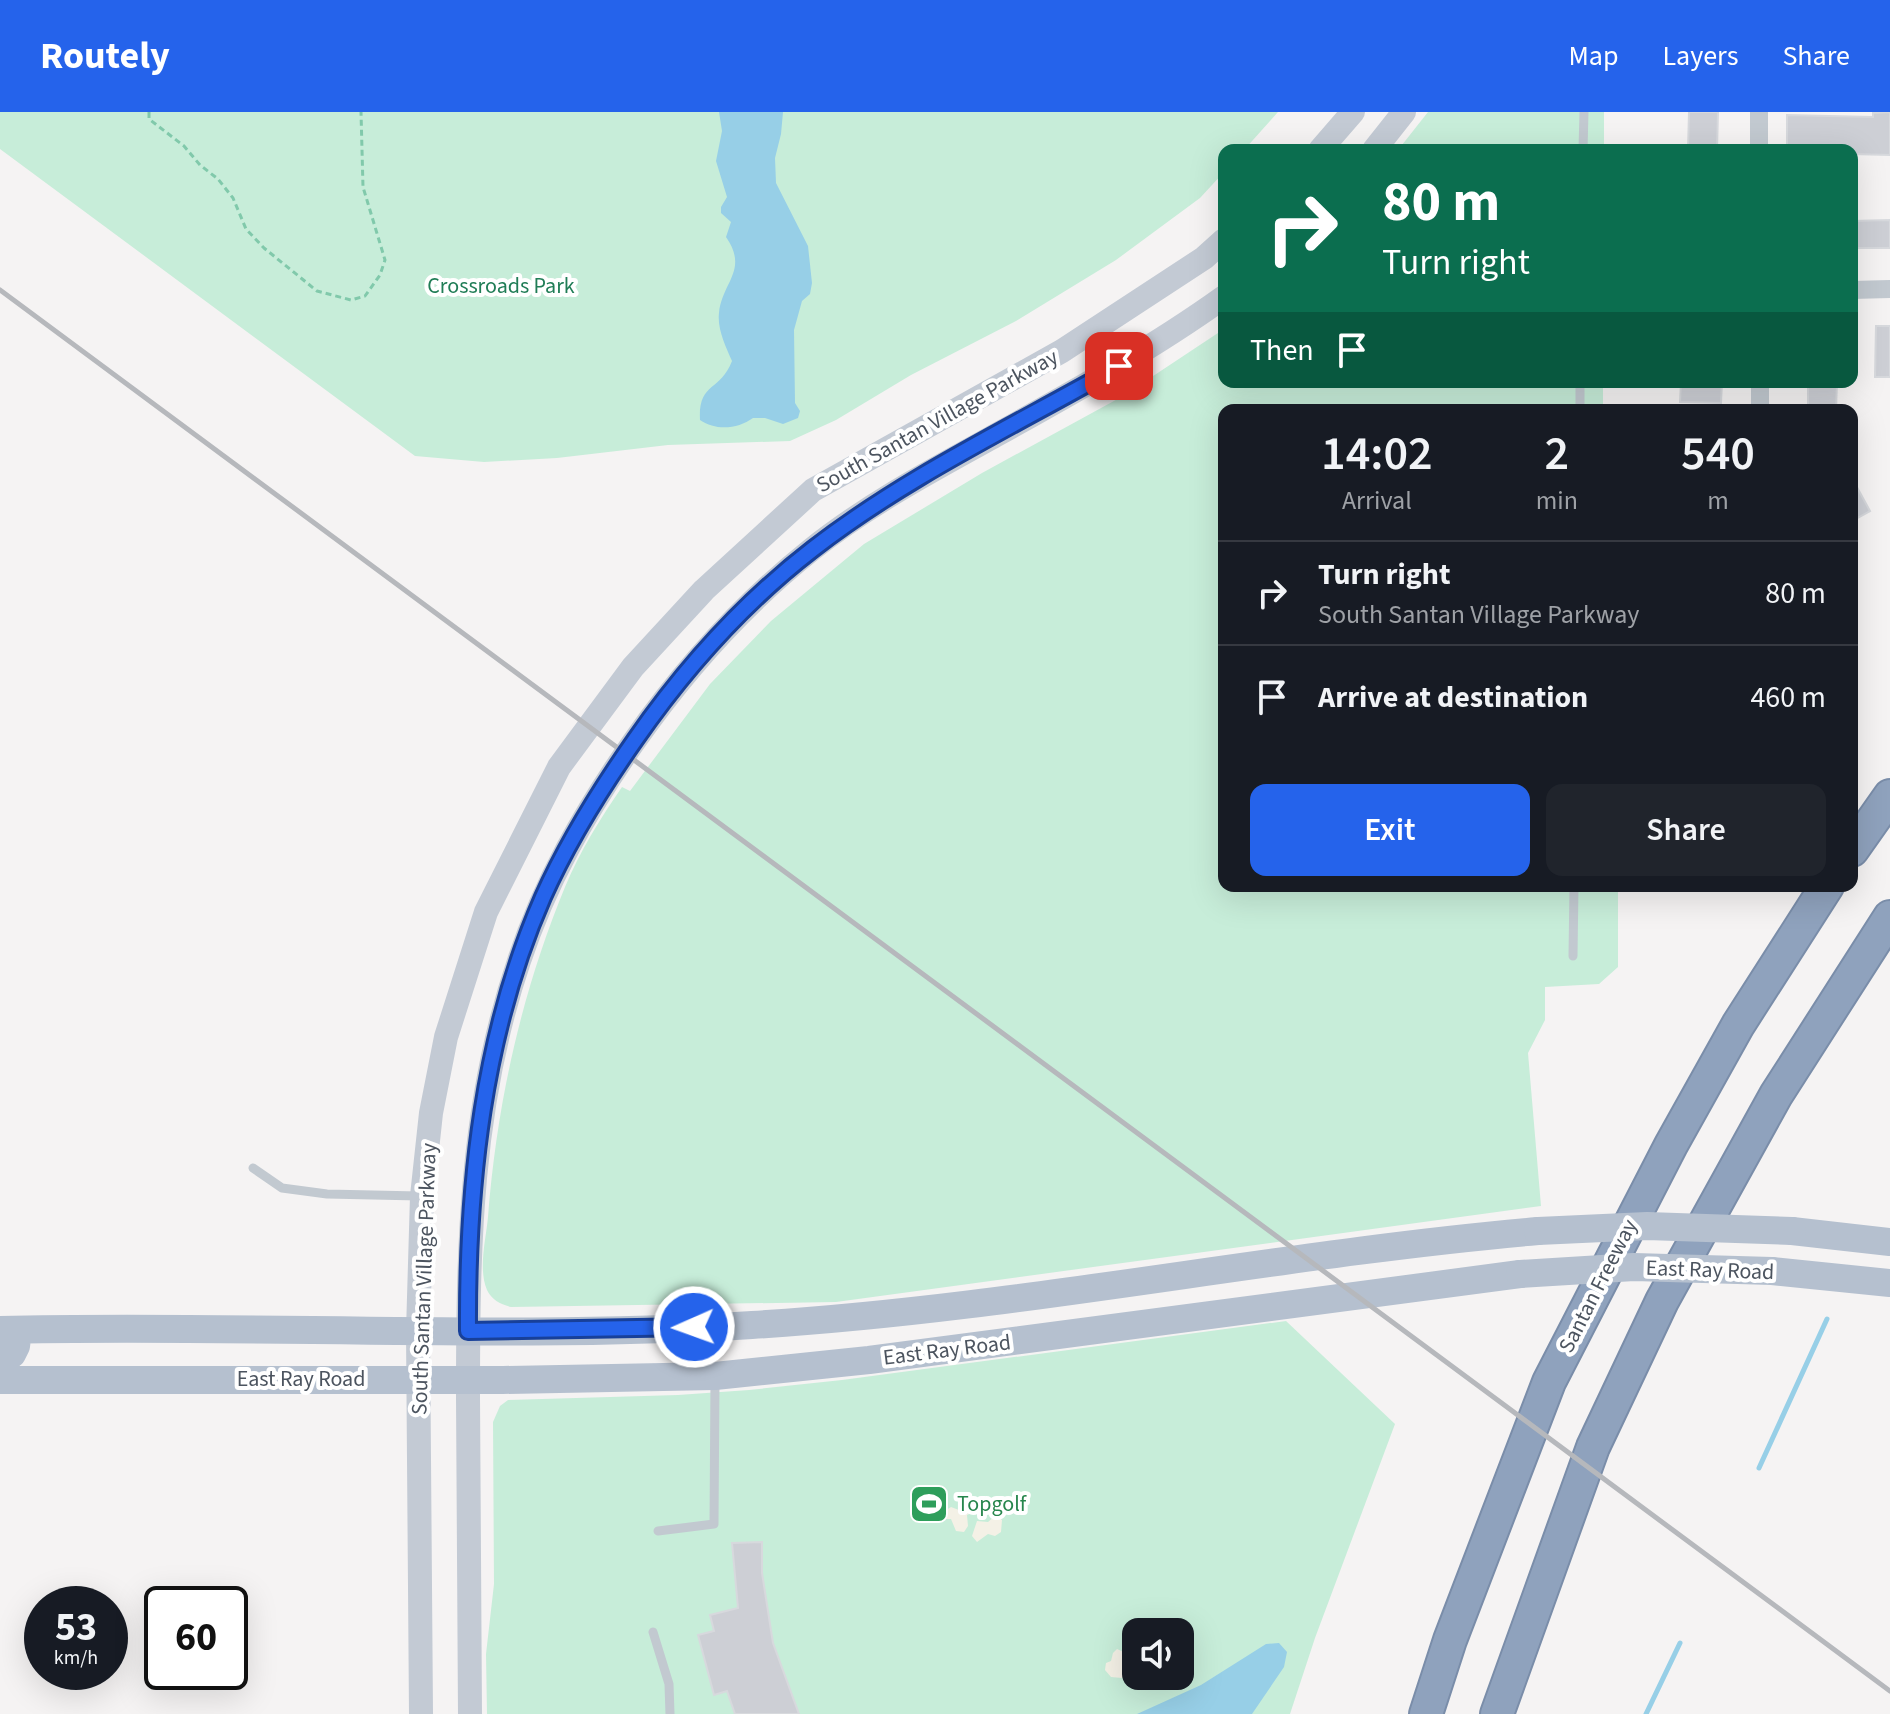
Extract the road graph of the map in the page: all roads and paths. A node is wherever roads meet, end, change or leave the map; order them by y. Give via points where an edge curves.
1 (149, 112) edge
2 (361, 112) edge
3 (1353, 112) edge
4 (1404, 112) edge
5 (1584, 112) edge
6 (1759, 112) edge
7 (1325, 144) edge
8 (1379, 144) edge
9 (1583, 144) edge
10 (1759, 144) edge
11 (1218, 245) edge
12 (1890, 289) edge
13 (1858, 290) edge
14 (1218, 301) edge
15 (1890, 796) edge
16 (1858, 841) edge
17 (1574, 892) edge
18 (1823, 892) edge
19 (1890, 917) edge
20 (1573, 956) dead end
21 (253, 1168) dead end
22 (422, 1196) junction
23 (1890, 1242) edge
24 (1890, 1283) edge
25 (9, 1330) edge
26 (418, 1331) junction
27 (468, 1331) junction
28 (0, 1358) edge
29 (715, 1376) junction
30 (419, 1378) junction
31 (468, 1379) junction
32 (0, 1380) edge
33 (658, 1531) dead end
34 (653, 1632) dead end
35 (421, 1714) edge
36 (470, 1714) edge
37 (670, 1714) edge
38 (1426, 1714) edge
39 (1497, 1714) edge

1 - 2 path via 149,119 218,179 246,229 264,248 317,291 351,300 365,296 385,260 363,187
3 - 7 main road
4 - 8 main road
5 - 9 lane
6 - 10 street
11 - 22 main road, South Santan Village Parkway via 1062,351 813,490 704,590 633,667 559,767 486,912 446,1037
12 - 13 street
14 - 27 main road, South Santan Village Parkway via 1119,366 944,463 813,549 697,656 662,701 583,819 517,964 476,1151
15 - 16 highway
17 - 20 lane
18 - 38 highway, Santan Freeway via 1738,1025 1549,1382
19 - 39 highway via 1776,1095 1662,1301 1593,1447
21 - 22 lane via 282,1188
22 - 26 main road, South Santan Village Parkway
23 - 27 main road, East Ray Road, bridge via 1792,1231 1662,1226 1538,1231 1443,1239 928,1311 749,1325
24 - 29 main road, East Ray Road, bridge via 1772,1271 1648,1267 1520,1274
25 - 26 main road, East Ray Road
25 - 28 main road via 16,1346
26 - 27 main road, East Ray Road
26 - 30 main road, South Santan Village Parkway
27 - 31 main road, South Santan Village Parkway
29 - 31 main road, East Ray Road
29 - 33 lane via 714,1524
30 - 31 main road, East Ray Road
30 - 32 main road, East Ray Road
30 - 35 main road, South Santan Village Parkway
31 - 36 main road, South Santan Village Parkway
34 - 37 lane via 669,1684

